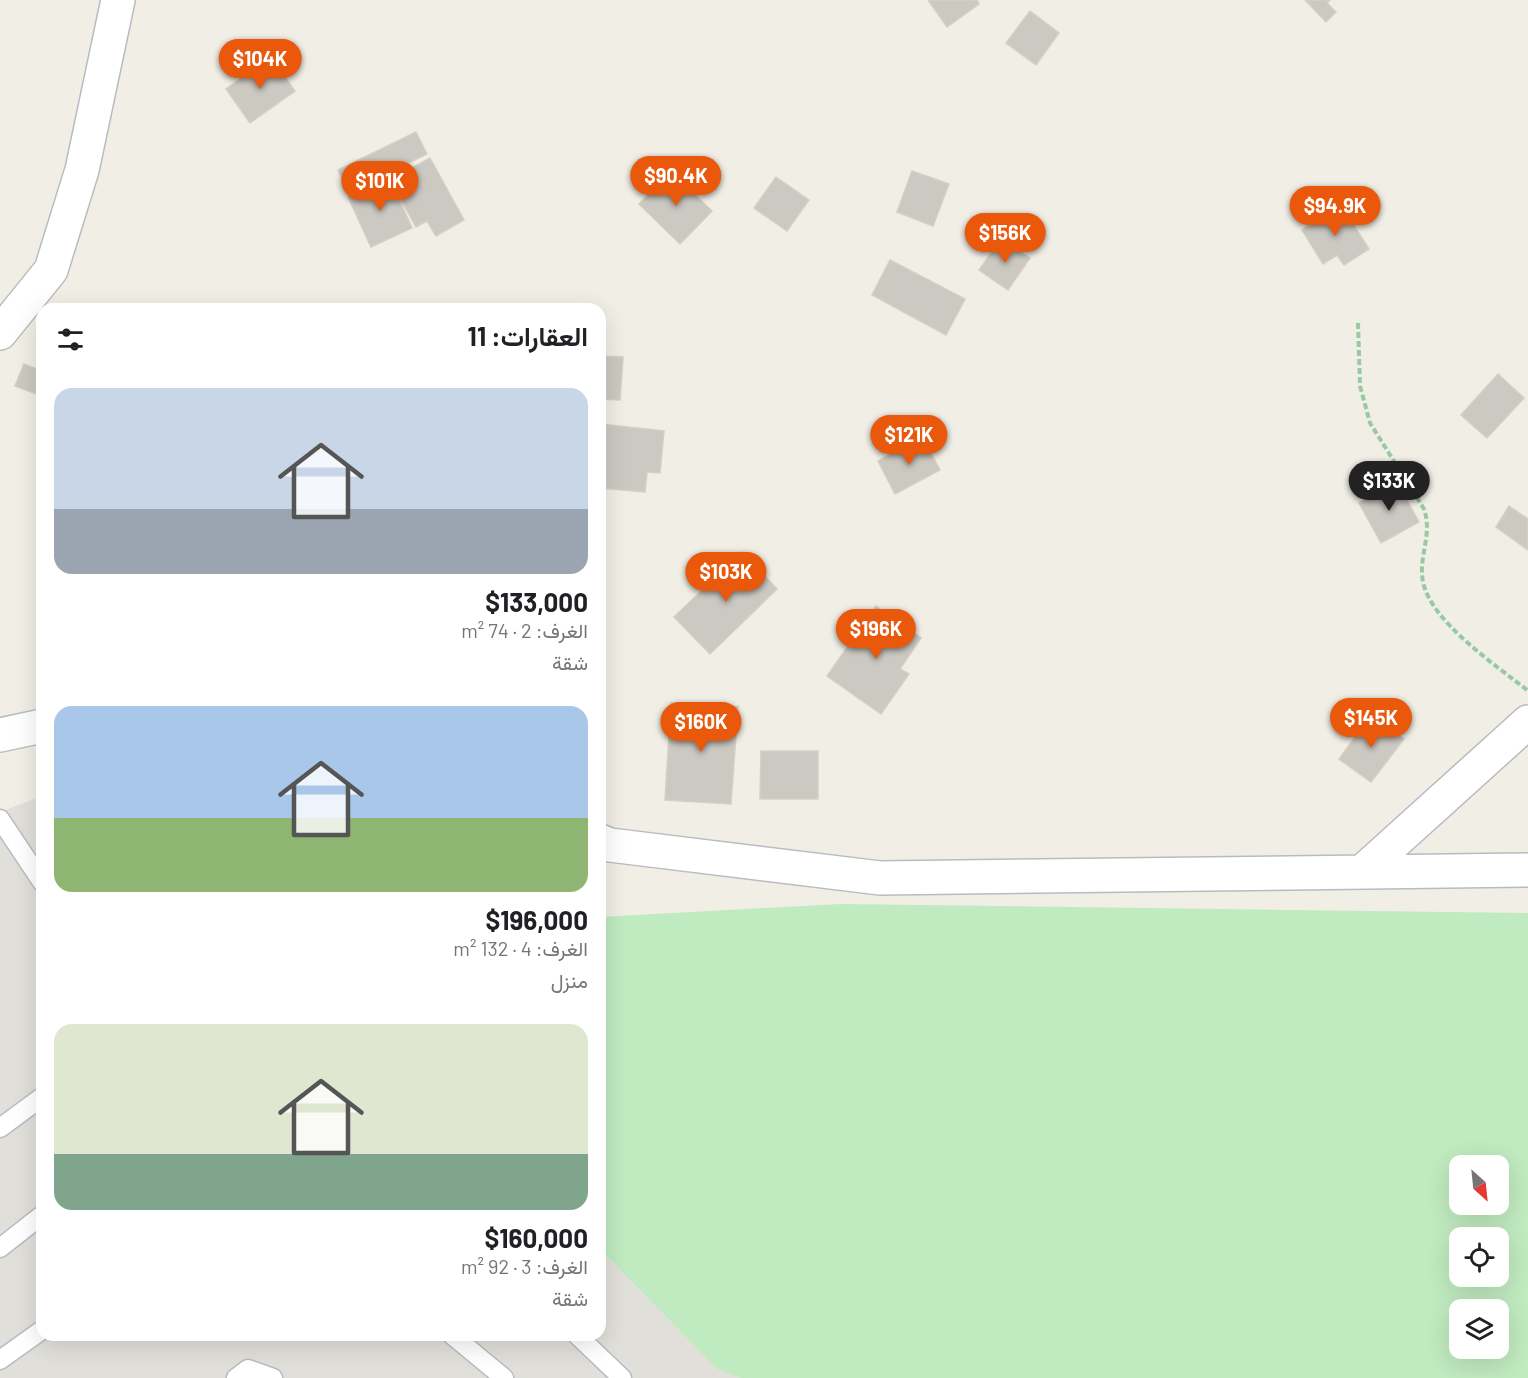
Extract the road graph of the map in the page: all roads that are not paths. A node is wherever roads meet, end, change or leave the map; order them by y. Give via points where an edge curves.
1 (118, 0) edge
2 (0, 333) edge
3 (1528, 722) edge
4 (0, 819) edge
5 (606, 844) edge
6 (1528, 870) edge
7 (1363, 871) junction
8 (36, 873) edge
9 (36, 1101) edge
10 (0, 1128) edge
11 (36, 1220) edge
12 (0, 1248) edge
13 (36, 1334) edge
14 (459, 1341) edge
15 (583, 1341) edge
16 (0, 1360) edge
17 (236, 1378) edge
18 (273, 1378) edge
19 (504, 1378) edge
20 (622, 1378) edge

1 - 2 street via 82,170 51,270
3 - 7 street
4 - 8 lane
5 - 7 street via 880,878
6 - 7 street
9 - 10 lane
11 - 12 lane
13 - 16 lane
14 - 19 lane
15 - 20 lane
17 - 18 lane via 248,1369

